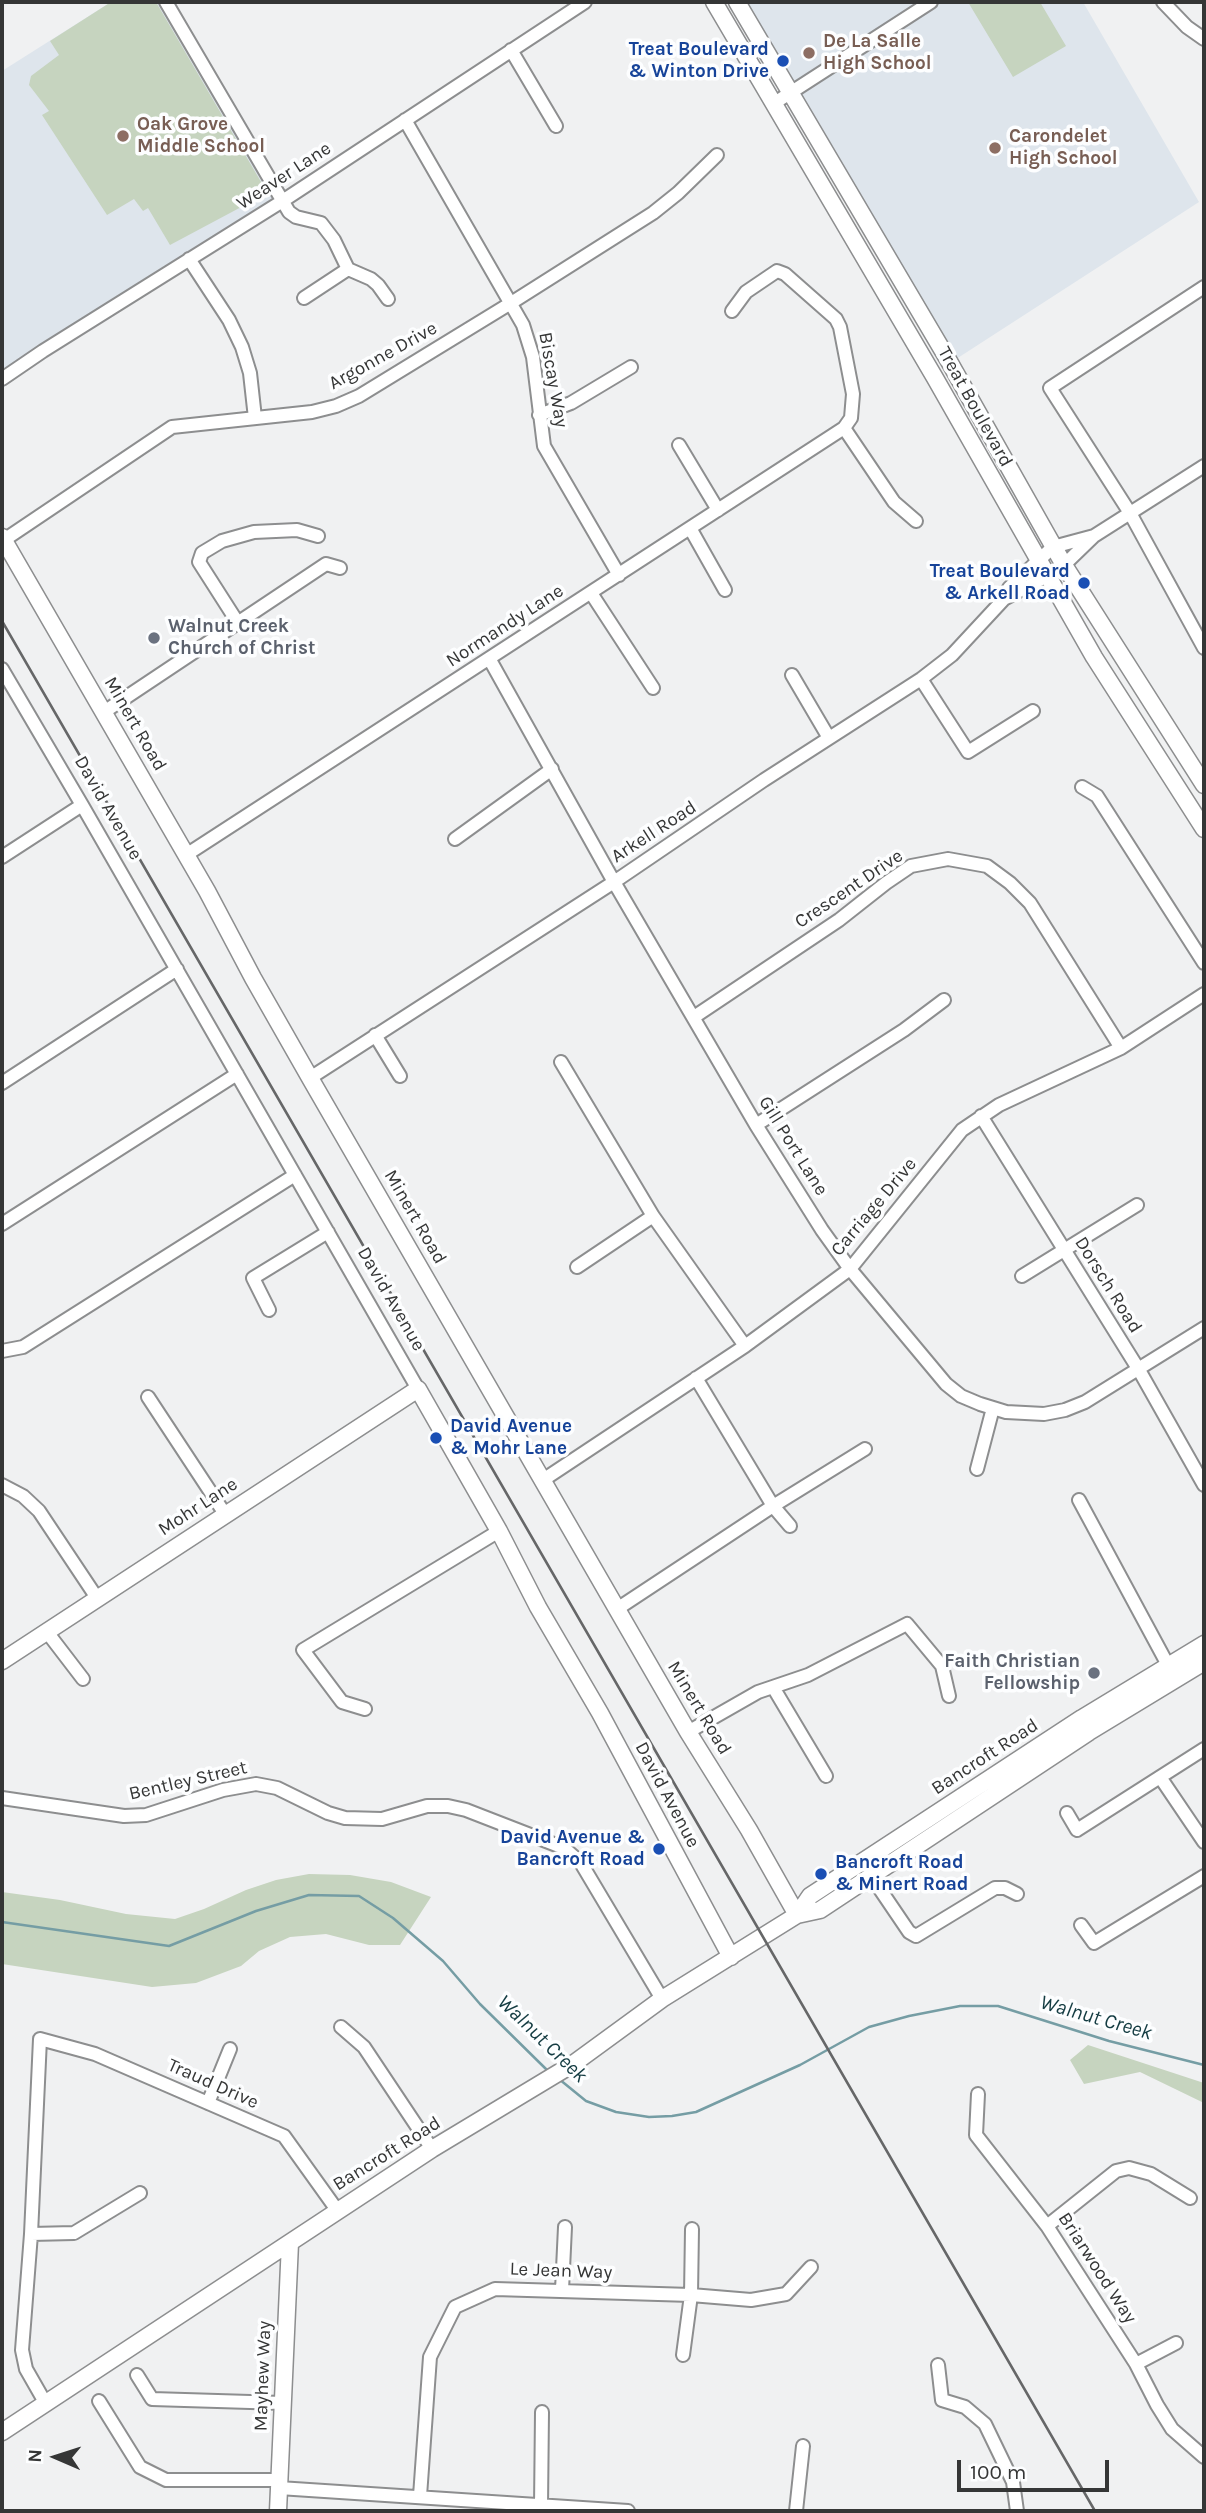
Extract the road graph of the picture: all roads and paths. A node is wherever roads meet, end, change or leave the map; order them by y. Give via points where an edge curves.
1 (166, 2) edge
2 (584, 2) edge
3 (714, 2) edge
4 (737, 2) edge
5 (931, 2) edge
6 (1163, 2) edge
7 (1204, 39) edge
8 (511, 50) junction
9 (790, 94) junction
10 (773, 104) junction
11 (405, 120) junction
12 (556, 126) dead end
13 (717, 155) dead end
14 (281, 202) junction
15 (189, 259) junction
16 (348, 269) junction
17 (1204, 288) edge
18 (304, 298) dead end
19 (388, 299) dead end
20 (511, 303) junction
21 (732, 311) dead end
22 (631, 368) dead end
23 (2, 379) edge
24 (539, 415) junction
25 (255, 418) junction
26 (844, 428) junction
27 (679, 444) dead end
28 (1204, 466) edge
29 (718, 510) junction
30 (1130, 513) junction
31 (916, 521) dead end
32 (690, 528) junction
33 (318, 536) dead end
34 (1094, 536) junction
35 (3, 538) edge
36 (1053, 547) junction
37 (1037, 561) junction
38 (1064, 565) junction
39 (340, 568) dead end
40 (619, 575) junction
41 (1046, 576) junction
42 (725, 590) dead end
43 (592, 593) junction
44 (1004, 599) junction
45 (238, 623) junction
46 (1203, 643) edge
47 (490, 660) junction
48 (2, 669) edge
49 (792, 675) dead end
50 (921, 679) junction
51 (653, 688) dead end
52 (1033, 711) dead end
53 (104, 712) junction
54 (830, 738) junction
55 (552, 769) junction
56 (1204, 785) edge
57 (1082, 787) dead end
58 (82, 805) junction
59 (1204, 829) edge
60 (455, 839) dead end
61 (186, 855) junction
62 (2, 857) edge
63 (614, 882) junction
64 (1204, 963) edge
65 (177, 969) junction
66 (1204, 994) edge
67 (944, 1000) dead end
68 (694, 1017) junction
69 (375, 1034) junction
70 (1121, 1048) junction
71 (561, 1062) dead end
72 (237, 1074) junction
73 (400, 1076) dead end
74 (310, 1078) junction
75 (2, 1083) edge
76 (981, 1116) junction
77 (756, 1125) junction
78 (295, 1175) junction
79 (1137, 1205) dead end
80 (653, 1216) junction
81 (2, 1224) edge
82 (328, 1232) junction
83 (1063, 1248) junction
84 (577, 1267) dead end
85 (850, 1269) junction
86 (1022, 1276) dead end
87 (269, 1311) dead end
88 (1204, 1328) edge
89 (745, 1346) junction
90 (2, 1351) edge
91 (1139, 1370) junction
92 (696, 1378) junction
93 (418, 1389) junction
94 (148, 1397) dead end
95 (993, 1408) junction
96 (865, 1449) dead end
97 (977, 1469) dead end
98 (1202, 1478) edge
99 (543, 1480) junction
100 (2, 1485) edge
101 (1079, 1500) dead end
102 (773, 1506) junction
103 (225, 1514) junction
104 (790, 1526) dead end
105 (499, 1531) junction
106 (97, 1598) junction
107 (617, 1609) junction
108 (47, 1632) junction
109 (1204, 1644) edge
110 (2, 1661) edge
111 (1204, 1662) edge
112 (1169, 1667) junction
113 (83, 1679) dead end
114 (773, 1686) junction
115 (949, 1696) dead end
116 (365, 1709) dead end
117 (688, 1732) junction
118 (1204, 1749) edge
119 (826, 1776) dead end
120 (1160, 1777) junction
121 (2, 1798) edge
122 (1068, 1813) dead end
123 (1204, 1842) edge
124 (872, 1876) junction
125 (1204, 1876) edge
126 (1017, 1894) dead end
127 (797, 1915) junction
128 (1082, 1925) dead end
129 (731, 1957) junction
130 (662, 1999) junction
131 (341, 2027) dead end
132 (230, 2049) dead end
133 (978, 2094) dead end
134 (208, 2103) junction
135 (432, 2149) junction
136 (140, 2193) dead end
137 (1190, 2198) dead end
138 (337, 2210) junction
139 (1047, 2226) junction
140 (565, 2227) dead end
141 (692, 2229) dead end
142 (31, 2234) junction
143 (290, 2242) junction
144 (811, 2267) dead end
145 (562, 2290) junction
146 (691, 2295) junction
147 (1176, 2343) dead end
148 (683, 2355) dead end
149 (1136, 2364) junction
150 (937, 2365) dead end
151 (137, 2375) dead end
152 (99, 2401) dead end
153 (283, 2403) junction
154 (46, 2404) junction
155 (542, 2412) dead end
156 (2, 2432) edge
157 (803, 2446) dead end
158 (1204, 2457) edge
159 (279, 2484) junction
160 (420, 2496) junction
161 (458, 2505) edge
162 (541, 2506) junction
163 (573, 2510) edge
164 (278, 2511) edge
165 (628, 2511) edge
166 (796, 2511) edge
167 (1017, 2511) edge

1 - 14 street
2 - 8 street, Weaver Lane
3 - 10 street, Treat Boulevard
4 - 9 street, Treat Boulevard
5 - 9 street
6 - 7 street
8 - 11 street, Weaver Lane
8 - 12 street
9 - 10 street
9 - 36 street, Treat Boulevard
10 - 37 street, Treat Boulevard
11 - 14 street, Weaver Lane
11 - 20 street, Biscay Way
13 - 20 street, Argonne Drive via 653,213
14 - 15 street, Weaver Lane
14 - 16 street via 296,217 321,223
15 - 23 street, Weaver Lane
15 - 25 street via 242,347
16 - 18 street
16 - 19 street via 371,279
17 - 30 street via 1050,388
20 - 24 street, Biscay Way via 531,348
20 - 25 street, Argonne Drive via 359,396 312,412
21 - 26 street via 746,292 777,271 829,312 841,327 853,405
22 - 24 street via 571,403
24 - 40 street, Biscay Way via 544,446
25 - 35 street, Argonne Drive via 172,427
26 - 29 street, Normandy Lane
26 - 31 street via 894,502
27 - 29 street
28 - 30 street, Arkell Road
29 - 32 street, Normandy Lane
30 - 34 street, Arkell Road
30 - 46 street
32 - 40 street, Normandy Lane
32 - 42 street
33 - 45 street via 297,530 254,532 222,541 202,553 199,562
34 - 36 street, Arkell Road
34 - 38 street, Arkell Road
35 - 53 street, Minert Road
36 - 37 street, Arkell Road
36 - 38 street, Treat Boulevard
37 - 41 street, Treat Boulevard
37 - 44 street, Arkell Road
38 - 41 street, Arkell Road
38 - 56 street, Treat Boulevard
39 - 45 street via 326,564
40 - 43 street, Normandy Lane
41 - 44 street, Arkell Road
41 - 59 street, Treat Boulevard
43 - 47 street, Normandy Lane
43 - 51 street
44 - 50 street, Arkell Road via 952,655
45 - 53 street
47 - 55 street, Gill Port Lane
47 - 61 street, Normandy Lane
48 - 58 street, David Avenue
49 - 54 street
50 - 52 street via 968,752
50 - 54 street, Arkell Road
53 - 61 street, Minert Road
54 - 63 street, Arkell Road
55 - 60 street
55 - 63 street, Gill Port Lane
57 - 64 street via 1097,796
58 - 62 street
58 - 65 street, David Avenue
61 - 74 street, Minert Road
63 - 68 street, Gill Port Lane
63 - 69 street, Arkell Road
65 - 72 street, David Avenue
65 - 75 street
66 - 70 street, Carriage Drive
67 - 77 street
68 - 70 street, Crescent Drive via 911,866 948,859 986,866 1030,903
68 - 77 street, Gill Port Lane
69 - 73 street
69 - 74 street, Arkell Road
70 - 76 street, Carriage Drive
71 - 80 street
72 - 78 street, David Avenue
72 - 81 street
74 - 99 street, Minert Road
76 - 83 street, Dorsch Road
76 - 85 street, Carriage Drive via 962,1130
77 - 85 street, Gill Port Lane
78 - 82 street, David Avenue
78 - 90 street via 23,1347
79 - 83 street
80 - 84 street
80 - 89 street
82 - 87 street via 253,1278
82 - 93 street, David Avenue
83 - 86 street
83 - 91 street, Dorsch Road
85 - 89 street, Carriage Drive
85 - 95 street, Gill Port Lane via 946,1384 961,1396
88 - 91 street, Gill Port Lane
89 - 92 street, Carriage Drive
91 - 95 street, Gill Port Lane via 1065,1410 1025,1414
91 - 98 street, Dorsch Road
92 - 99 street, Carriage Drive
92 - 102 street
93 - 103 street, Mohr Lane
93 - 105 street, David Avenue
94 - 103 street
95 - 97 street
96 - 102 street
99 - 107 street, Minert Road
100 - 106 street via 39,1511
101 - 112 street
102 - 104 street
102 - 107 street
103 - 106 street, Mohr Lane
105 - 116 street via 303,1650 342,1702
105 - 129 street, David Avenue
106 - 108 street, Mohr Lane
107 - 117 street, Minert Road
108 - 110 street, Mohr Lane
108 - 113 street
109 - 112 street, Bancroft Road
111 - 124 street, Bancroft Road
112 - 127 street, Bancroft Road via 1082,1718 810,1896
114 - 115 street via 808,1675 907,1624 942,1666
114 - 117 street
114 - 119 street
117 - 127 street, Minert Road
118 - 120 street
120 - 122 street via 1077,1830
120 - 123 street
121 - 130 street, Bentley Street via 124,1816 146,1815 256,1784 345,1818 382,1819 427,1806 466,1810 564,1848 581,1863
124 - 126 street via 916,1936 995,1888
124 - 127 street, Bancroft Road via 820,1910
125 - 128 street via 1094,1943
127 - 129 street, Bancroft Road
129 - 130 street, Bancroft Road
130 - 135 street, Bancroft Road via 573,2064
131 - 135 street via 364,2047
132 - 134 street
133 - 139 street, Briarwood Way via 976,2135
134 - 138 street, Traud Drive via 284,2136
134 - 142 street, Traud Drive via 95,2054 40,2039
135 - 138 street, Bancroft Road
136 - 142 street via 74,2233
137 - 139 street via 1141,2170 1129,2168 1116,2171
138 - 143 street, Bancroft Road
139 - 149 street, Briarwood Way
140 - 145 street
141 - 146 street
142 - 154 street via 22,2350 26,2369
143 - 153 street, Mayhew Way
143 - 154 street, Bancroft Road
144 - 146 street, Le Jean Way via 786,2294 751,2301
145 - 146 street, Le Jean Way
145 - 160 street, Le Jean Way via 495,2288 455,2307 430,2357
146 - 148 street
147 - 149 street
149 - 158 street, Briarwood Way via 1172,2429
150 - 167 street via 942,2400 965,2407 985,2424 1013,2482
151 - 153 street via 152,2399
152 - 159 street via 140,2467 166,2480
153 - 159 street, Mayhew Way
154 - 156 street, Bancroft Road
155 - 162 street
157 - 166 street
159 - 160 street
159 - 164 street, Mayhew Way
160 - 161 street
161 - 162 street
162 - 163 street
163 - 165 street

